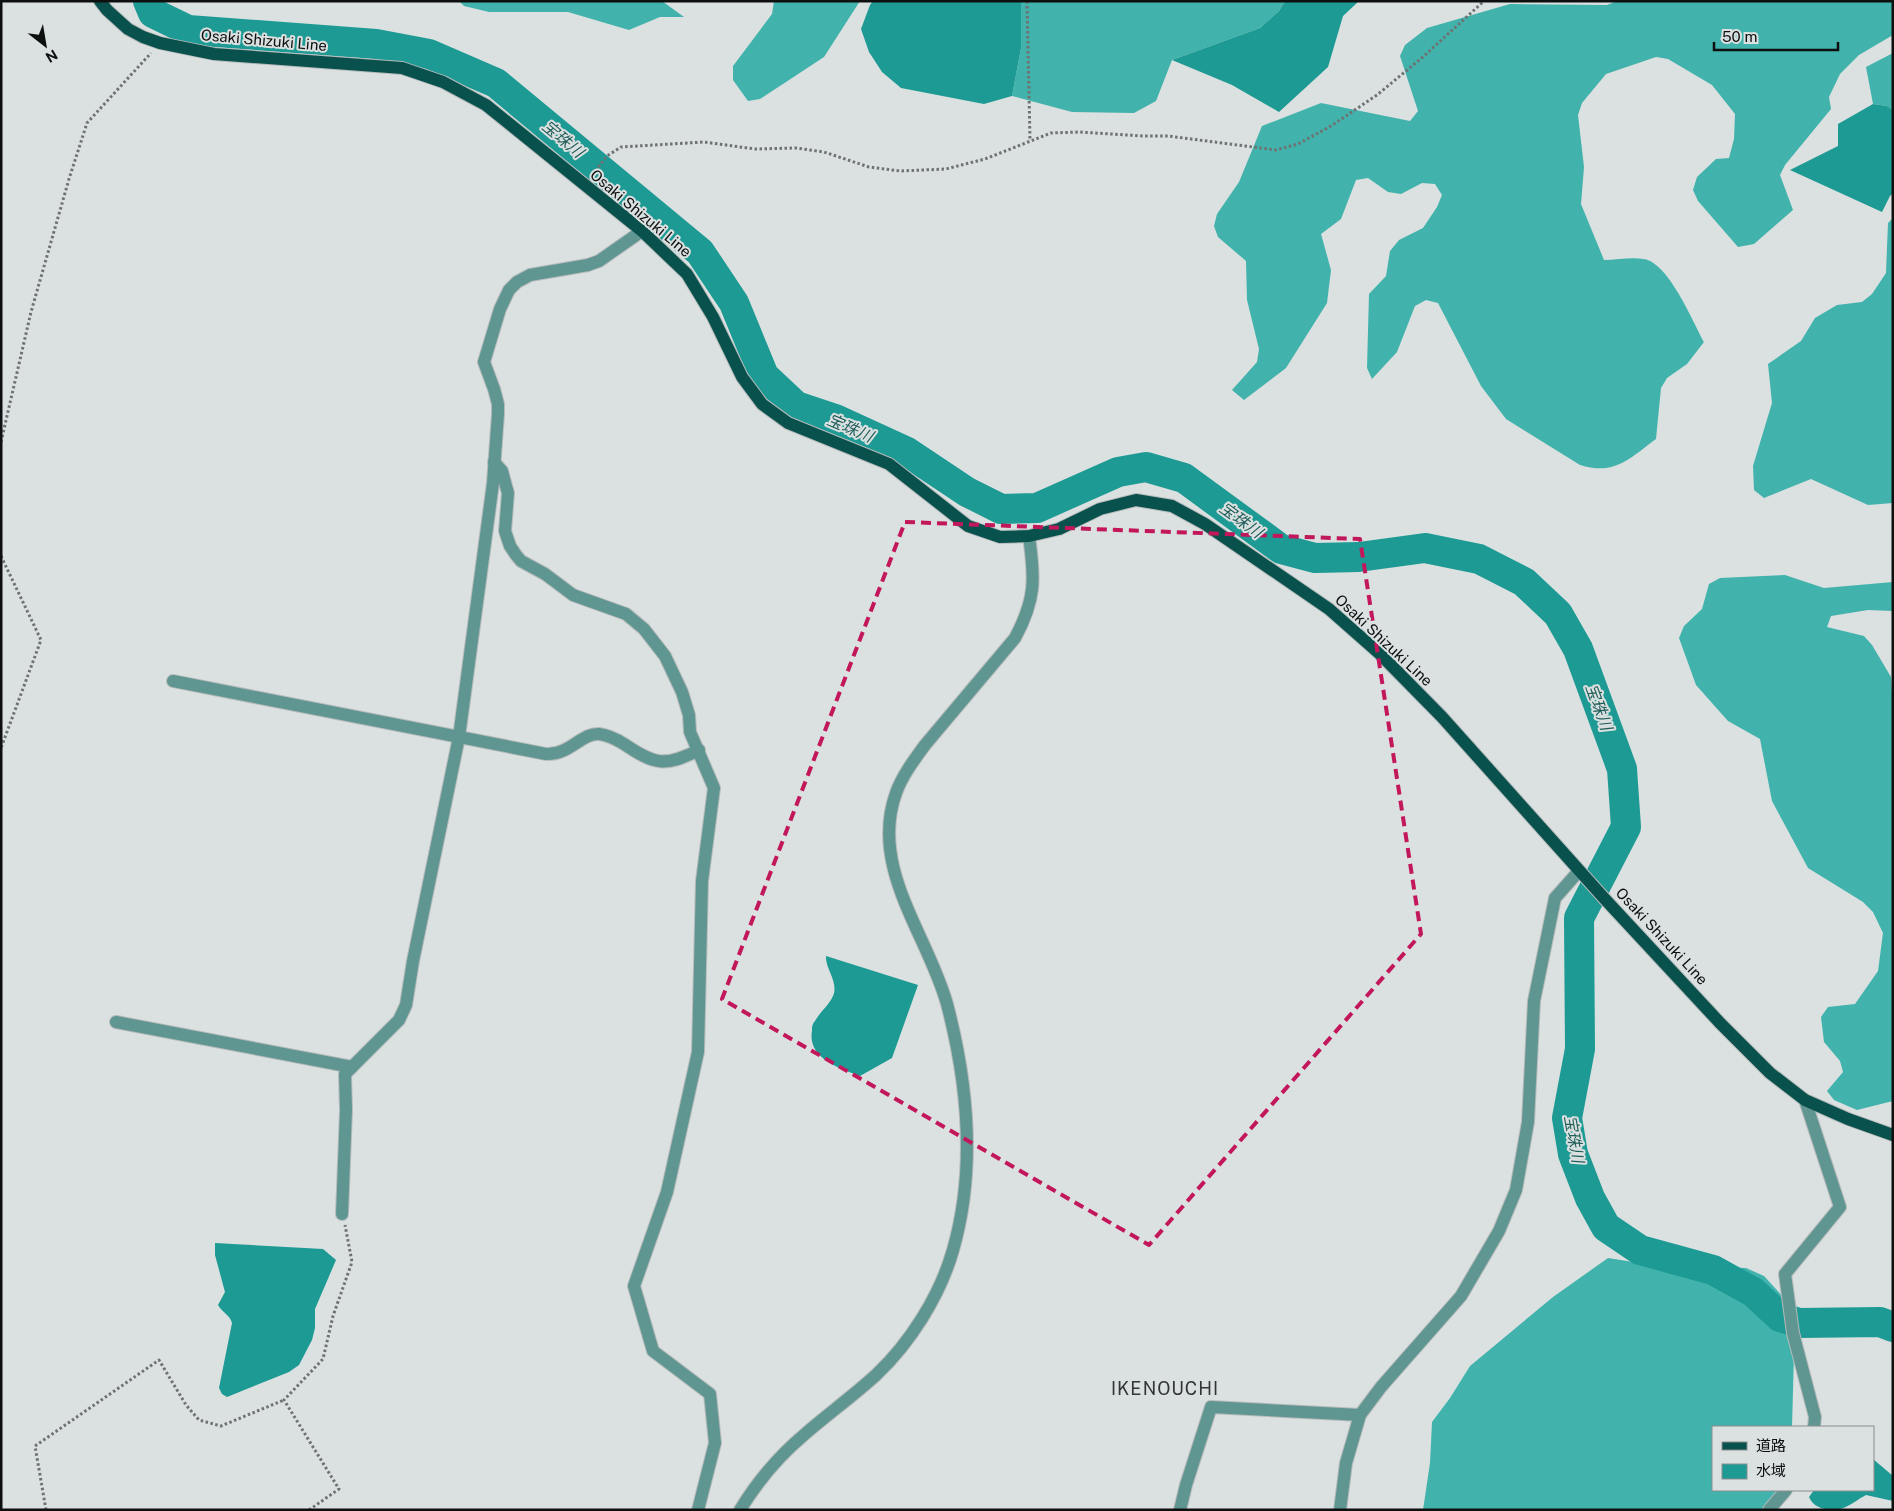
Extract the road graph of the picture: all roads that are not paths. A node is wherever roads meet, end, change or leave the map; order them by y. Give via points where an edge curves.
1 (100, 1) edge
2 (642, 232) junction
3 (494, 462) junction
4 (1029, 536) junction
5 (173, 681) dead end
6 (459, 737) junction
7 (699, 750) junction
8 (1582, 874) junction
9 (116, 1022) dead end
10 (352, 1068) junction
11 (1805, 1100) junction
12 (1893, 1134) edge
13 (342, 1214) road end
14 (1360, 1415) junction
15 (1814, 1426) edge
16 (1785, 1491) edge
17 (698, 1510) edge
18 (740, 1510) edge
19 (1180, 1510) edge
20 (1340, 1510) edge
21 (1769, 1510) edge

1 - 2 main road, Osaki Shizuki Line via 128,29 160,42 214,54 402,68 443,82 486,105
2 - 3 street via 598,261 530,275 509,290 500,308 484,362 498,404
2 - 4 main road, Osaki Shizuki Line via 687,274 713,317 742,377 762,404 788,423 890,464 968,526 1000,537
3 - 6 street
3 - 7 street via 502,471 508,493 505,531 516,555 573,596 626,614 644,629 665,656 682,692 688,709 690,732
4 - 8 main road, Osaki Shizuki Line via 1059,529 1100,509 1136,500 1172,506 1205,524 1329,609 1380,654 1442,717
4 - 18 street via 1033,591 1023,623 1015,638 912,763 896,791 889,819 888,840 895,873 938,976 961,1071 966,1110 966,1184 953,1251 935,1295 903,1344 867,1383 789,1448
5 - 6 street
6 - 7 street via 555,754 588,736 600,734 616,739 648,759 669,762
6 - 10 street via 406,1005 398,1020
7 - 17 street via 714,788 702,881 698,1052 667,1192 634,1286 653,1351 710,1394 715,1443
8 - 11 main road, Osaki Shizuki Line via 1770,1074
8 - 14 street via 1555,898 1534,1001 1528,1122 1516,1190 1500,1231 1461,1296 1380,1387
9 - 10 street
10 - 13 street via 345,1074
11 - 12 main road, Osaki Shizuki Line
11 - 15 street via 1840,1207 1785,1274 1793,1333 1815,1417
14 - 19 street via 1211,1407
14 - 20 street via 1346,1463
16 - 21 street

